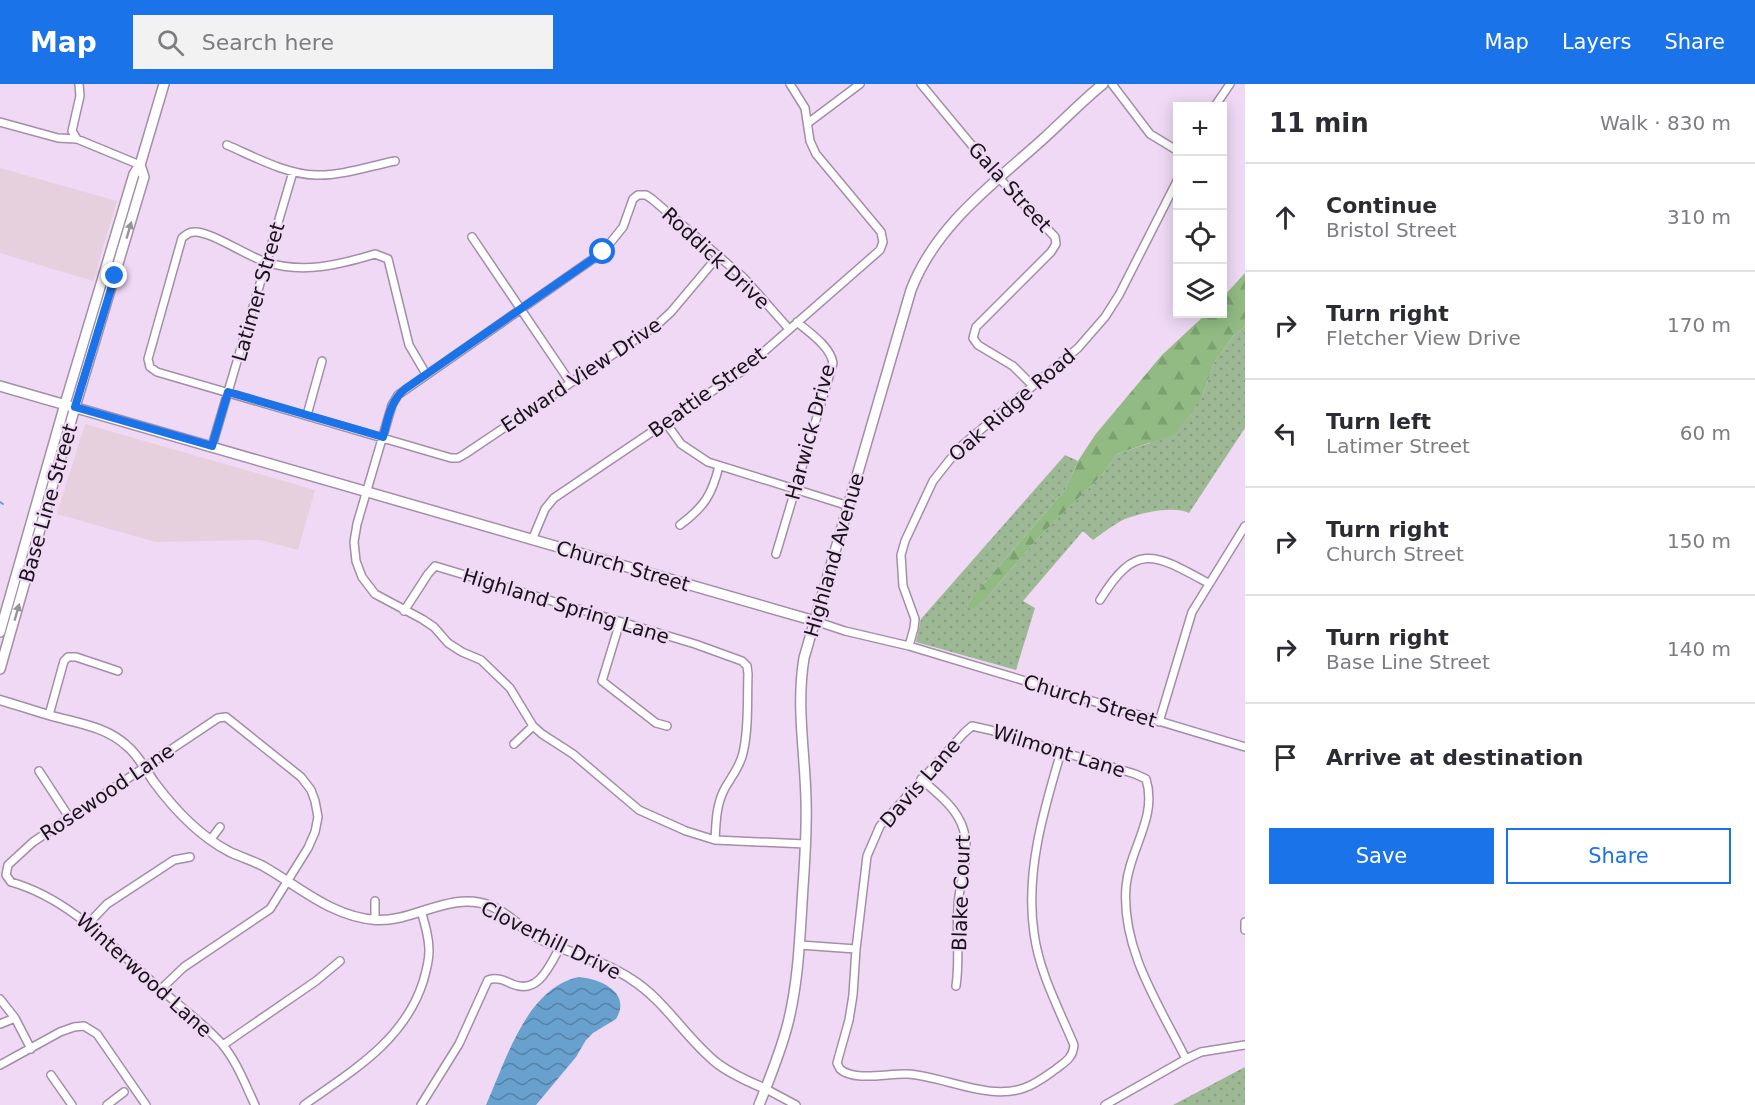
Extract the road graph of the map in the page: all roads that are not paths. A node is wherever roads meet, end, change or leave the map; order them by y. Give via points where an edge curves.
1 (79, 84) edge
2 (165, 84) edge
3 (790, 84) edge
4 (860, 84) edge
5 (921, 84) edge
6 (1103, 84) edge
7 (1112, 84) edge
8 (1230, 84) edge
9 (1218, 102) edge
10 (0, 122) edge
11 (808, 123) junction
12 (77, 139) junction
13 (227, 145) dead end
14 (1173, 149) edge
15 (395, 161) dead end
16 (140, 165) junction
17 (293, 172) junction
18 (999, 178) junction
19 (1173, 189) edge
20 (472, 237) dead end
21 (719, 255) junction
22 (267, 263) junction
23 (102, 278) junction
24 (521, 309) junction
25 (797, 322) junction
26 (100, 327) junction
27 (789, 329) junction
28 (322, 361) dead end
29 (426, 374) junction
30 (570, 382) junction
31 (0, 386) edge
32 (1033, 386) junction
33 (228, 392) junction
34 (65, 404) junction
35 (75, 407) junction
36 (307, 415) junction
37 (666, 423) junction
38 (383, 437) junction
39 (212, 446) junction
40 (719, 466) junction
41 (795, 489) junction
42 (367, 492) junction
43 (849, 506) junction
44 (680, 525) dead end
45 (1245, 526) edge
46 (532, 540) junction
47 (776, 554) dead end
48 (1208, 583) junction
49 (1100, 600) dead end
50 (404, 611) junction
51 (814, 621) junction
52 (620, 622) junction
53 (0, 632) edge
54 (909, 646) junction
55 (0, 669) edge
56 (118, 670) dead end
57 (0, 700) edge
58 (49, 715) junction
59 (1159, 722) junction
60 (533, 726) junction
61 (667, 726) dead end
62 (972, 726) joint
63 (514, 744) dead end
64 (1245, 747) edge
65 (1061, 752) junction
66 (144, 768) junction
67 (39, 771) dead end
68 (921, 779) junction
69 (69, 817) junction
70 (220, 827) dead end
71 (211, 839) junction
72 (715, 840) junction
73 (805, 844) junction
74 (190, 857) dead end
75 (6, 875) joint
76 (287, 883) junction
77 (375, 901) dead end
78 (422, 911) junction
79 (375, 920) junction
80 (1245, 922) edge
81 (88, 924) junction
82 (1245, 930) edge
83 (800, 945) junction
84 (560, 947) junction
85 (856, 949) junction
86 (340, 961) dead end
87 (956, 987) dead end
88 (161, 989) junction
89 (0, 999) edge
90 (15, 1018) junction
91 (0, 1024) edge
92 (1245, 1045) edge
93 (223, 1046) junction
94 (32, 1048) junction
95 (1186, 1059) junction
96 (0, 1065) edge
97 (51, 1075) dead end
98 (766, 1089) junction
99 (124, 1092) dead end
100 (72, 1105) edge
101 (107, 1105) edge
102 (146, 1105) edge
103 (255, 1105) edge
104 (304, 1105) edge
105 (421, 1105) edge
106 (759, 1105) edge
107 (796, 1105) edge
108 (1105, 1105) edge

1 - 12 street via 72,130
2 - 16 main road, Base Line Street
3 - 11 street via 805,108
4 - 11 street
5 - 18 street, Gala Street
6 - 18 main road, Highland Avenue
7 - 14 street via 1150,134
8 - 9 street
10 - 12 street via 58,138
11 - 25 street, Beattie Street via 816,154 881,232 884,242 880,250
12 - 16 street
13 - 17 street
15 - 17 street via 319,175
16 - 23 main road, Base Line Street
26 -> 16 main road, Base Line Street via 144,177
17 - 22 street, Latimer Street
18 - 32 street, Gala Street via 1049,229 1056,244 976,327 973,338 1013,366
18 - 43 main road, Highland Avenue via 945,230 917,274
19 - 32 street, Oak Ridge Road via 1105,317 1077,348
20 - 24 street
21 - 24 street, Roddick Drive via 652,199 638,195 623,227 603,252
21 - 27 street, Roddick Drive
21 - 30 street, Edward View Drive via 658,324
22 - 29 street via 298,268 323,267 375,254 388,259 409,345
22 - 33 street, Latimer Street
22 - 33 street via 208,235 195,232 182,238 148,359 150,367
23 - 26 main road via 106,286 99,313
23 - 34 main road, Base Line Street
24 - 29 street
24 - 30 street
25 - 27 street, Beattie Street
25 - 41 street, Harwick Drive via 827,349 833,363
26 - 35 main road, Base Line Street
27 - 37 street, Beattie Street via 742,371
28 - 36 street
29 - 38 street via 398,395
30 - 38 street, Edward View Drive via 458,458
31 - 34 main road, Church Street
32 - 54 street, Oak Ridge Road via 959,448 922,503 901,555 903,586 915,619
33 - 36 street
33 - 39 street, Latimer Street
34 - 35 main road, Church Street
34 - 53 main road, Base Line Street
35 - 39 main road, Church Street
55 -> 35 main road, Base Line Street
36 - 38 street
37 - 40 street via 688,450
37 - 46 street, Beattie Street via 554,498
38 - 42 street
39 - 42 main road, Church Street
40 - 41 street
40 - 44 street via 708,499
41 - 43 street
41 - 47 street, Harwick Drive
42 - 46 main road, Church Street
42 - 50 street via 354,542 356,561 375,594
43 - 51 main road, Highland Avenue
45 - 48 street
46 - 51 main road, Church Street
48 - 49 street via 1162,560 1148,558 1129,563 1114,577
48 - 59 street via 1192,612
50 - 52 street, Highland Spring Lane via 435,566
50 - 60 street via 434,627 448,643 495,672 510,688
51 - 54 street, Church Street
51 - 73 main road, Highland Avenue via 800,688
52 - 61 street via 602,681 656,723
52 - 72 street, Highland Spring Lane via 695,644 747,666 744,749 717,809
54 - 59 street, Church Street
56 - 58 street via 68,657
57 - 58 street, Cloverhill Drive
58 - 66 street, Cloverhill Drive via 113,735 128,746
59 - 64 street, Church Street
60 - 63 street
60 - 72 street via 639,810
62 - 65 street, Wilmont Lane
62 - 68 street, Davis Lane
65 - 85 street, Davis Lane via 1038,840 1032,908 1041,964 1074,1045 1069,1060 1036,1082 1010,1091 907,1074 843,1072 837,1063 849,1020
65 - 95 street, Wilmont Lane via 1146,779 1148,816 1129,868 1126,918 1133,950
66 - 69 street, Rosewood Lane
66 - 71 street, Cloverhill Drive via 181,815
66 - 76 street, Rosewood Lane via 218,718 226,717 234,723 301,777 310,790 318,817 315,832
67 - 69 street
68 - 85 street, Davis Lane via 879,826 872,842
68 - 87 street, Blake Court via 954,809 966,840 958,907
69 - 75 street, Rosewood Lane via 27,847 8,865
70 - 71 street
71 - 76 street, Cloverhill Drive
72 - 73 street
73 - 83 main road, Highland Avenue
74 - 81 street via 174,860 107,903
75 - 81 street, Winterwood Lane via 11,882 71,910
76 - 79 street, Cloverhill Drive via 344,914
76 - 88 street via 270,909 184,967
77 - 79 street
78 - 79 street, Cloverhill Drive
78 - 84 street, Cloverhill Drive via 452,902 488,905 531,934
78 - 104 street via 428,936 428,966 411,1012 364,1062
80 - 82 street
81 - 88 street, Winterwood Lane
83 - 85 street
83 - 98 main road, Highland Avenue via 788,1022
84 - 98 street, Cloverhill Drive via 631,979 718,1064
84 - 105 street via 536,983 529,987 488,980 459,1044
86 - 93 street
88 - 93 street, Winterwood Lane
89 - 90 street
90 - 91 street
90 - 94 street
92 - 95 street via 1201,1052
93 - 103 street, Winterwood Lane
94 - 96 street
94 - 102 street via 60,1032 84,1026 97,1034
95 - 108 street
97 - 100 street
98 - 106 main road, Highland Avenue
98 - 107 street, Cloverhill Drive
99 - 101 street

